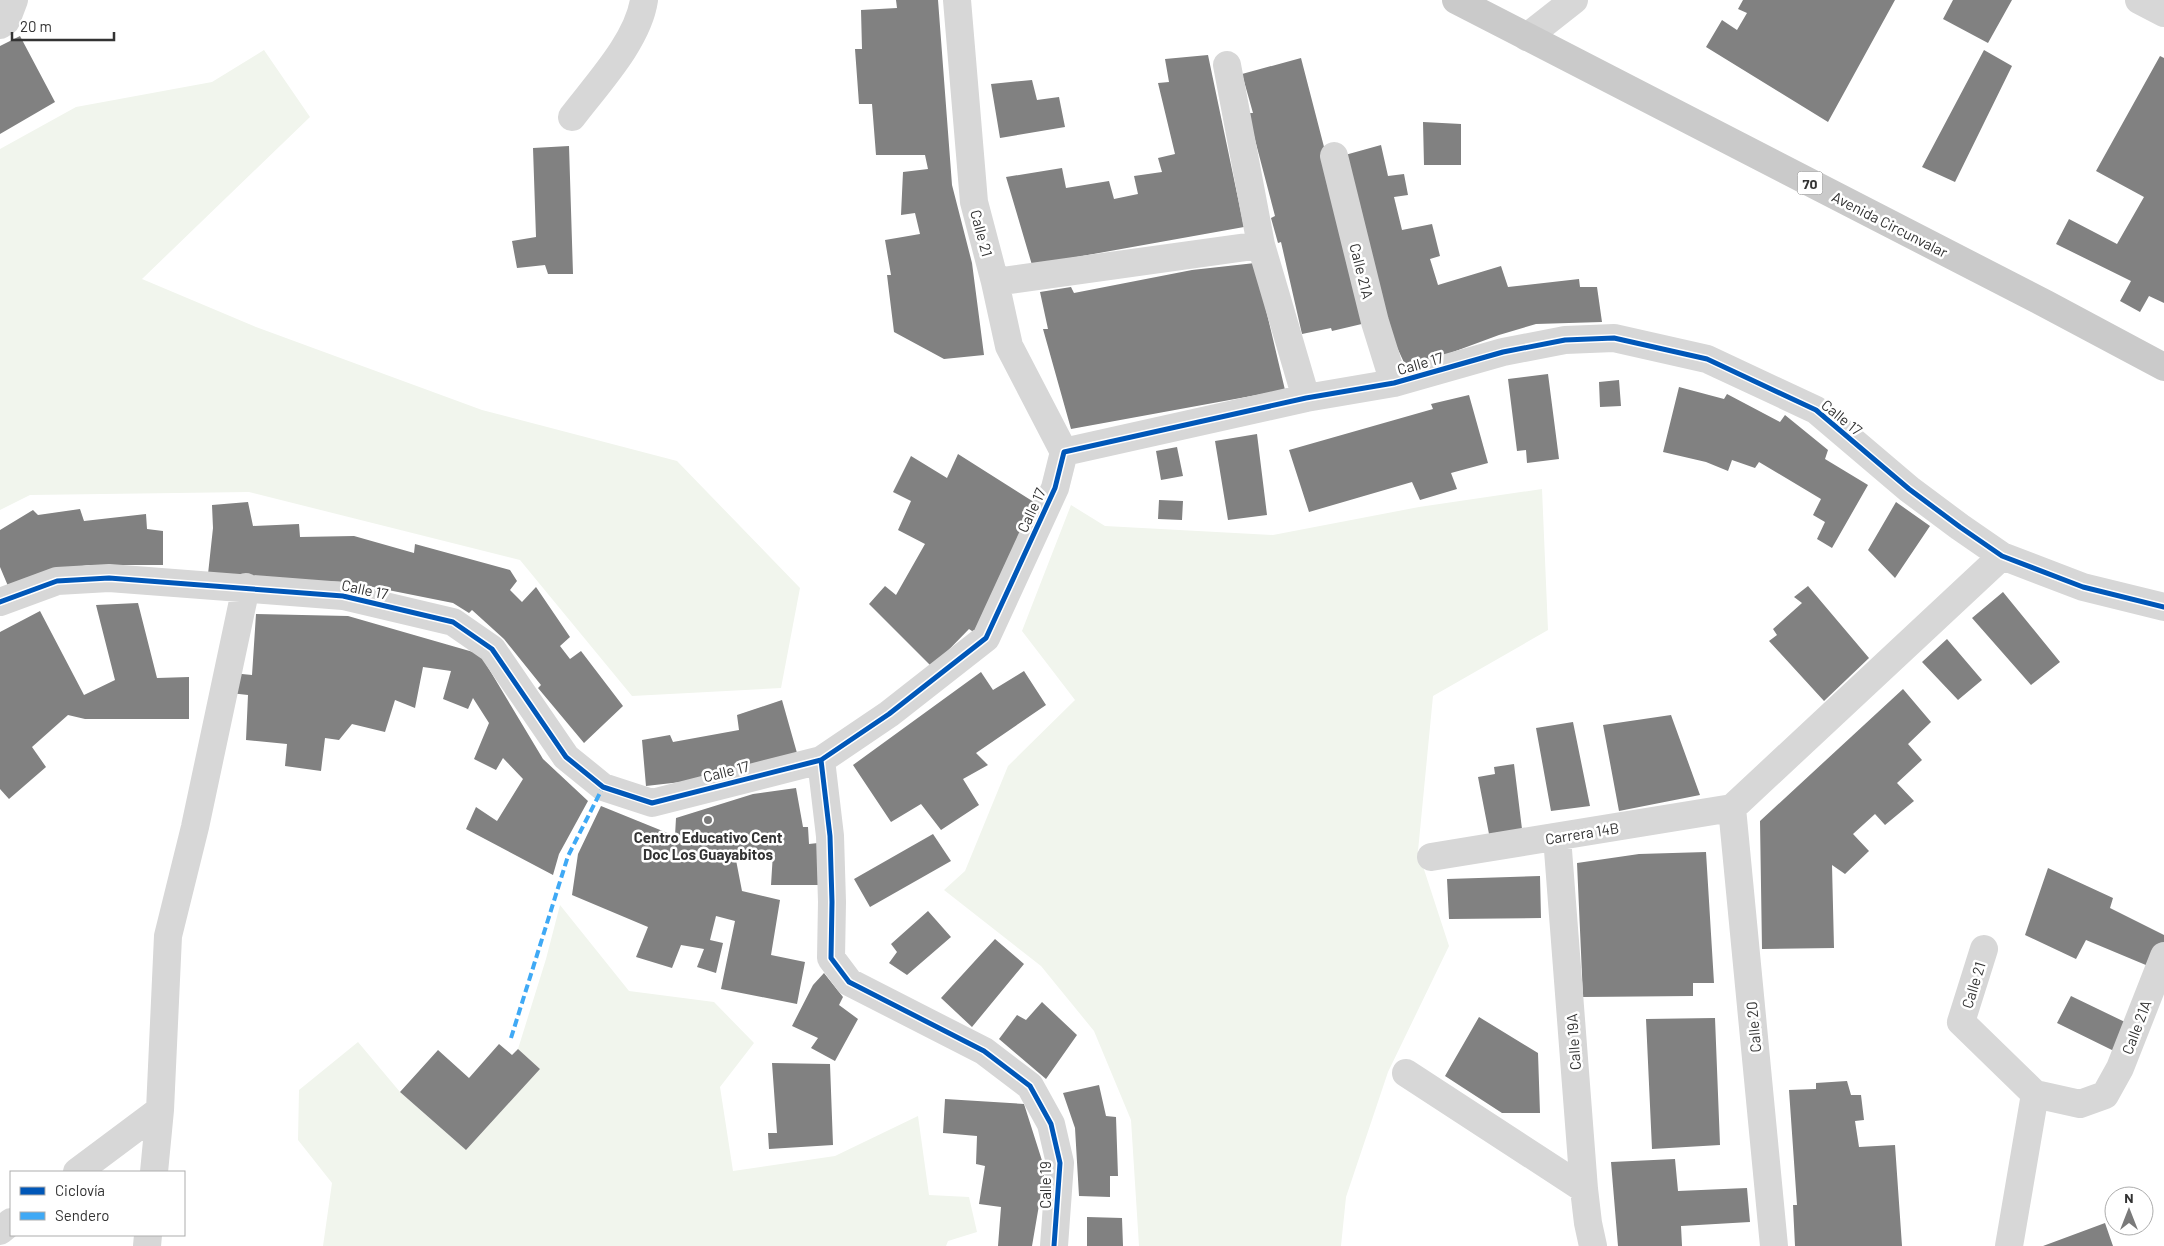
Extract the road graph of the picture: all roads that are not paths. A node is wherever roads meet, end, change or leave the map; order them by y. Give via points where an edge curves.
1 (14, 0) edge
2 (644, 0) edge
3 (957, 0) edge
4 (1456, 0) edge
5 (1574, 0) edge
6 (2139, 0) edge
7 (2164, 13) edge
8 (0, 25) edge
9 (1527, 37) junction
10 (1227, 65) dead end
11 (572, 117) dead end
12 (1334, 156) dead end
13 (1261, 245) junction
14 (995, 282) junction
15 (2164, 367) edge
16 (1394, 384) junction
17 (1306, 398) junction
18 (1064, 452) junction
19 (2002, 556) junction
20 (246, 587) junction
21 (0, 602) edge
22 (2164, 607) edge
23 (820, 760) junction
24 (1732, 808) junction
25 (1557, 836) junction
26 (1431, 857) dead end
27 (1984, 949) dead end
28 (2164, 956) edge
29 (1406, 1073) dead end
30 (2035, 1094) junction
31 (160, 1110) junction
32 (78, 1171) edge
33 (154, 1171) edge
34 (1584, 1189) junction
35 (10, 1223) edge
36 (0, 1231) edge
37 (1054, 1246) edge
38 (1593, 1246) edge
39 (1774, 1246) edge
40 (2009, 1246) edge

1 - 8 street via 6,21
2 - 11 street via 633,32
3 - 14 street, Calle 21 via 974,202
4 - 9 main road, Avenida Circunvalar / 70
5 - 9 street
6 - 7 street
9 - 15 main road, Avenida Circunvalar / 70
10 - 13 street
12 - 16 street, Calle 21A via 1374,322
13 - 14 street
13 - 17 street
14 - 18 street, Calle 21 via 1009,346
16 - 17 street, Calle 17
16 - 19 street, Calle 17 via 1503,352 1565,340 1614,338 1707,358 1816,410 1909,489
17 - 18 street, Calle 17
18 - 23 street, Calle 17 via 1055,488 986,638 889,714
19 - 22 street, Calle 17 via 2083,587
19 - 24 street
20 - 21 street, Calle 17 via 100,578 57,581
20 - 23 street, Calle 17 via 343,596 453,622 492,648 566,757 603,787 652,803
20 - 31 street via 195,828 168,936
23 - 37 street, Calle 19 via 830,836 831,958 849,982 984,1051 1030,1086 1051,1124 1060,1163
24 - 25 street, Carrera 14B
24 - 39 street, Calle 20
25 - 26 street, Carrera 14B
25 - 34 street, Calle 19A
27 - 30 street, Calle 21 via 1961,1022
28 - 30 street, Calle 21A via 2120,1068 2105,1095 2080,1104
29 - 34 street
30 - 40 street
31 - 32 street
31 - 33 street
34 - 38 street, Calle 19A
35 - 36 street

